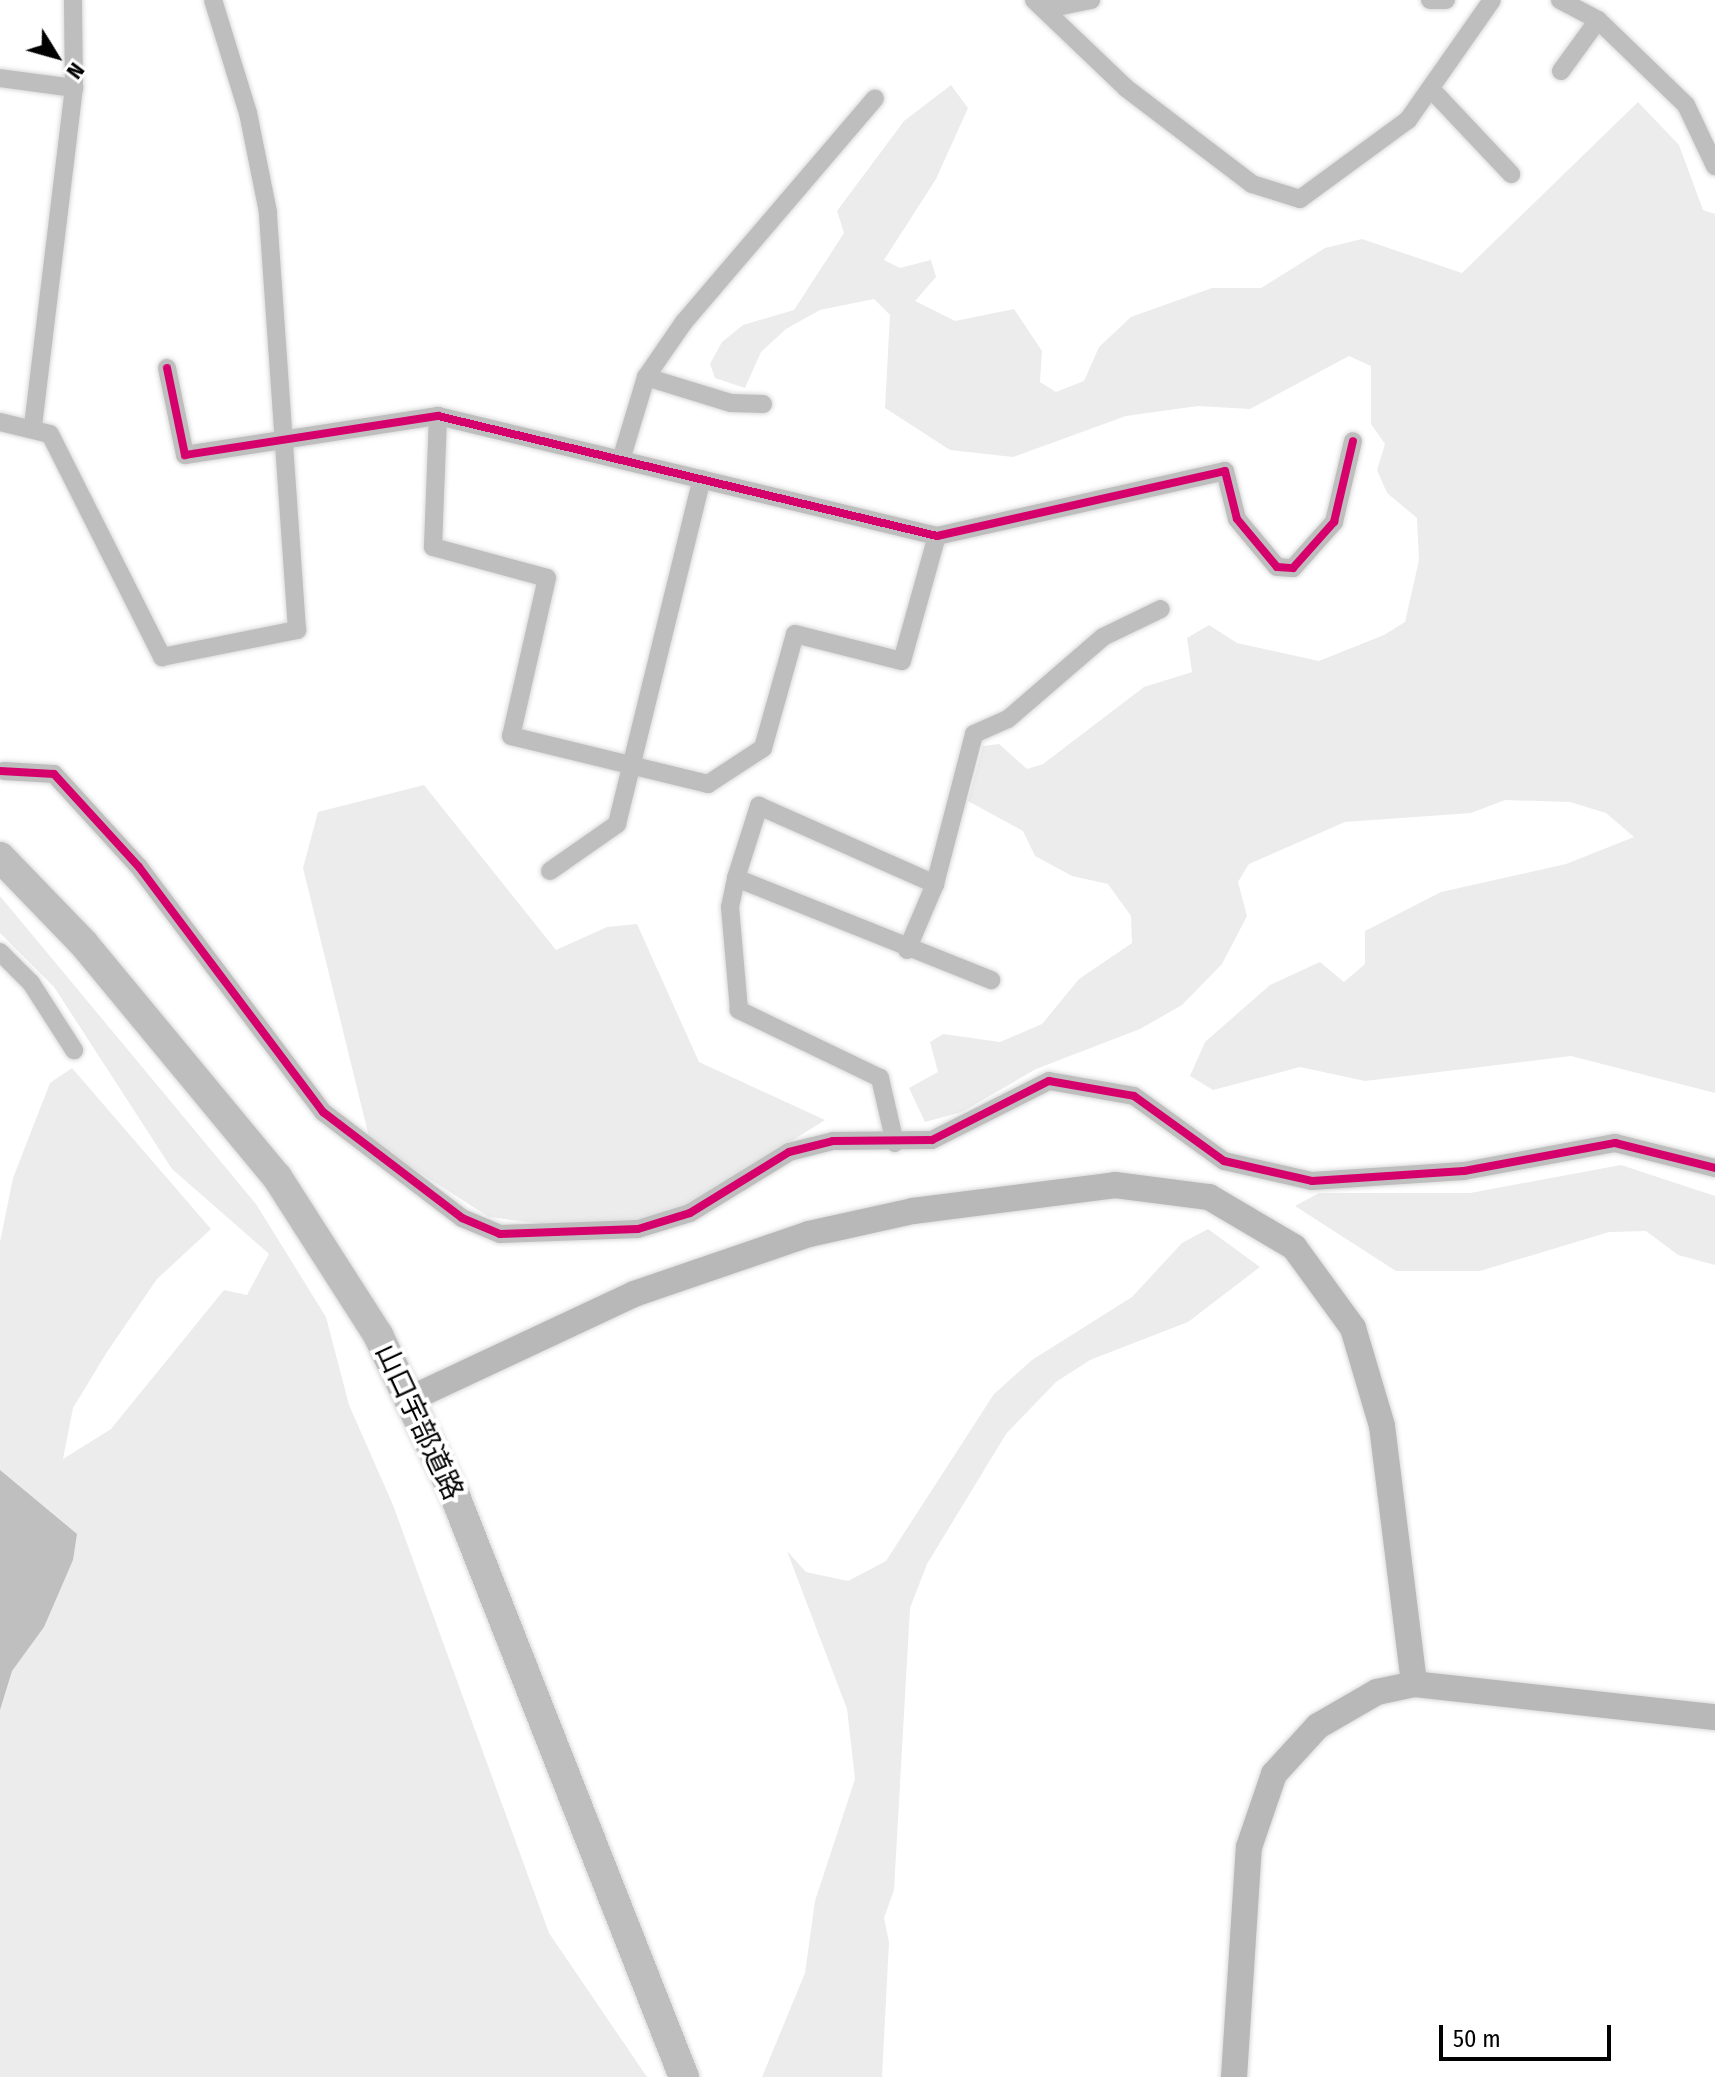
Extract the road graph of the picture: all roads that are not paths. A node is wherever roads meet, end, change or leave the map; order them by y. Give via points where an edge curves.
1 (73, 0) edge
2 (213, 0) edge
3 (1091, 0) edge
4 (1430, 0) edge
5 (1446, 0) edge
6 (1492, 0) edge
7 (1560, 0) edge
8 (1041, 5) edge
9 (1598, 20) junction
10 (1561, 71) dead end
11 (0, 78) edge
12 (74, 88) junction
13 (1431, 89) junction
14 (875, 98) dead end
15 (1715, 166) edge
16 (1511, 174) dead end
17 (167, 368) dead end
18 (646, 377) junction
19 (763, 404) dead end
20 (438, 416) junction
21 (0, 422) edge
22 (33, 426) junction
23 (286, 438) junction
24 (1353, 441) dead end
25 (621, 460) junction
26 (702, 479) junction
27 (937, 536) junction
28 (1161, 609) dead end
29 (636, 766) junction
30 (4, 771) dead end
31 (0, 857) edge
32 (550, 871) dead end
33 (736, 878) junction
34 (935, 884) junction
35 (907, 950) junction
36 (0, 952) edge
37 (991, 980) dead end
38 (74, 1050) dead end
39 (895, 1143) junction
40 (1715, 1168) edge
41 (410, 1399) junction
42 (1414, 1684) junction
43 (1715, 1717) edge
44 (684, 2077) edge
45 (1234, 2077) edge

1 - 12 street
2 - 23 street via 248,113 268,212
3 - 8 street
4 - 5 street
6 - 13 street
7 - 9 street
8 - 13 street via 1126,88 1278,196 1300,199 1326,186 1408,120
9 - 10 street
9 - 15 street via 1686,105
11 - 12 street
12 - 22 street
13 - 16 street
14 - 18 street
17 - 23 street via 185,455
18 - 19 street via 731,403
18 - 25 street
20 - 23 street
20 - 25 street
20 - 29 street via 433,547 547,578 511,736
21 - 22 street
22 - 23 street via 50,434 162,657 297,630
24 - 27 street via 1334,522 1293,568 1277,567 1237,519 1225,471
25 - 26 street
26 - 27 street
26 - 29 street
27 - 29 street via 902,661 795,634 763,748 708,784
28 - 34 street via 1103,637 1008,719 974,734
29 - 32 street via 617,824
30 - 39 street via 54,774 139,867 323,1112 462,1218 500,1234 638,1229 690,1213 789,1152 833,1141
31 - 41 main road, 山口宇部道路 via 84,944 277,1177 378,1335
33 - 34 street via 759,806
33 - 35 street
33 - 39 street via 730,907 739,1010 880,1078
34 - 35 street
35 - 37 street
36 - 38 street via 31,983
39 - 40 street via 932,1140 1049,1081 1134,1096 1224,1161 1312,1181 1464,1171 1615,1143
41 - 42 street via 634,1294 809,1234 913,1211 1102,1186 1209,1197 1294,1247 1353,1328 1382,1426
41 - 44 main road, 山口宇部道路
42 - 43 street
42 - 45 street via 1377,1692 1318,1726 1274,1774 1249,1847

